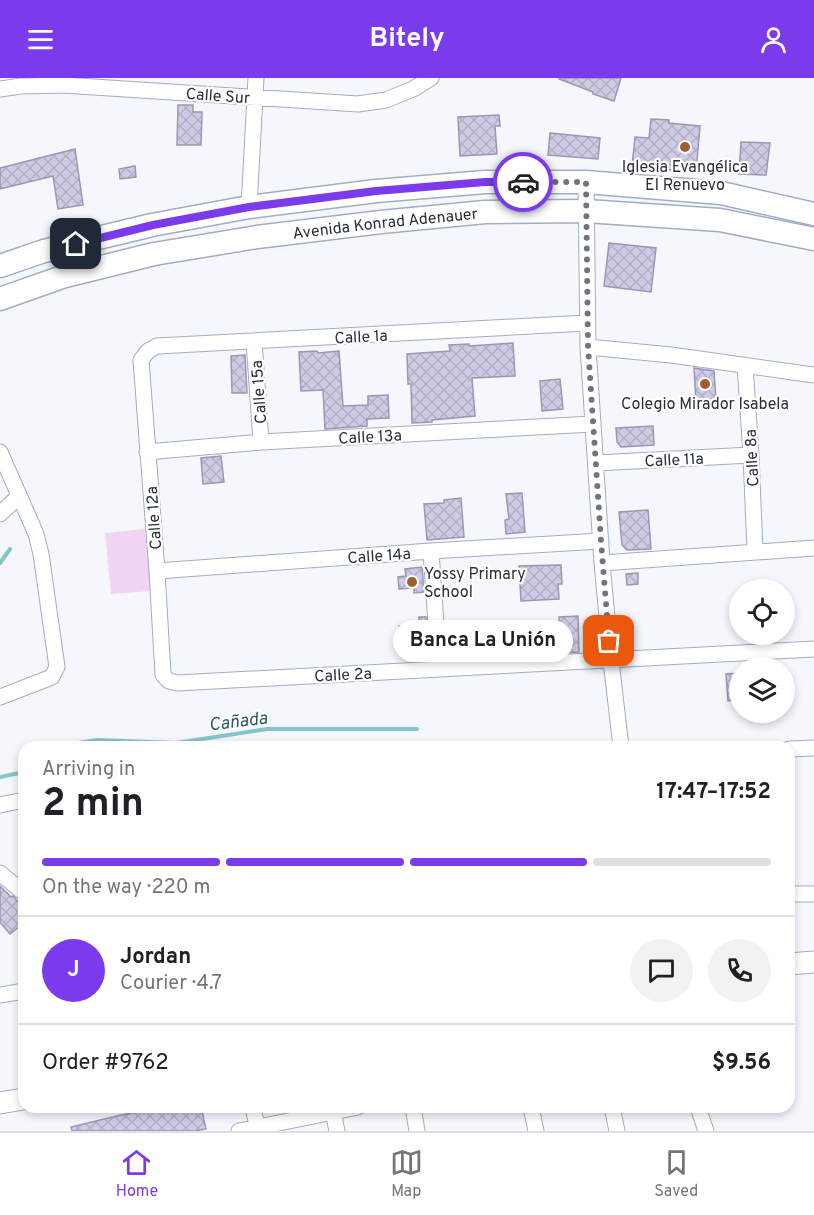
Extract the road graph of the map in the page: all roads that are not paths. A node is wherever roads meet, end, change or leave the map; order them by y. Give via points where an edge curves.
1 (256, 78) edge
2 (431, 78) edge
3 (0, 89) edge
4 (255, 98) junction
5 (586, 182) junction
6 (249, 207) junction
7 (585, 211) junction
8 (814, 214) edge
9 (814, 239) edge
10 (0, 266) edge
11 (0, 298) edge
12 (587, 323) junction
13 (254, 341) junction
14 (588, 346) junction
15 (141, 360) joint
16 (744, 364) junction
17 (814, 375) edge
18 (593, 424) junction
19 (261, 442) junction
20 (0, 452) edge
21 (147, 452) junction
22 (751, 455) junction
23 (596, 464) junction
24 (19, 496) junction
25 (0, 514) edge
26 (601, 541) junction
27 (814, 548) edge
28 (431, 551) junction
29 (755, 551) junction
30 (602, 563) junction
31 (157, 571) junction
32 (814, 649) edge
33 (611, 661) junction
34 (439, 669) junction
35 (163, 675) joint
36 (0, 697) edge
37 (620, 741) edge
38 (814, 748) edge
39 (795, 749) edge
40 (18, 802) edge
41 (0, 805) edge
42 (0, 873) edge
43 (18, 888) edge
44 (795, 894) edge
45 (814, 894) edge
46 (814, 962) edge
47 (795, 964) edge
48 (18, 992) edge
49 (0, 995) edge
50 (18, 1100) edge
51 (0, 1103) edge
52 (254, 1113) edge
53 (329, 1113) edge
54 (333, 1113) edge
55 (414, 1113) edge
56 (532, 1113) edge
57 (613, 1113) edge
58 (700, 1113) edge
59 (257, 1129) edge
60 (239, 1131) edge
61 (337, 1131) edge
62 (417, 1131) edge
63 (536, 1131) edge
64 (617, 1131) edge
65 (706, 1131) edge

1 - 4 street
2 - 4 street, Calle Sur via 386,100 358,104
3 - 4 street, Calle Sur via 63,85
4 - 6 street
5 - 6 main road, Avenida Konrad Adenauer via 485,182
5 - 7 street
5 - 8 main road, Avenida Konrad Adenauer via 721,193
6 - 10 main road, Avenida Konrad Adenauer via 153,225 44,251
7 - 9 main road, Avenida Konrad Adenauer via 720,220
7 - 11 main road, Avenida Konrad Adenauer via 485,212 257,237 154,254 64,276
7 - 12 street
12 - 13 street, Calle 1a
12 - 14 street
13 - 15 street, Calle 1a via 158,346
13 - 19 street, Calle 15a
14 - 16 street
14 - 18 street
15 - 21 street, Calle 12a
16 - 17 street
16 - 22 street, Calle 8a
18 - 19 street, Calle 13a
18 - 23 street
19 - 21 street, Calle 13a
20 - 24 street
21 - 31 street, Calle 12a
22 - 23 street, Calle 11a
22 - 29 street, Calle 8a
23 - 26 street
24 - 25 street
24 - 36 street via 41,554 57,667 52,677
26 - 28 street, Calle 14a
26 - 30 street
27 - 29 street
28 - 31 street, Calle 14a
28 - 34 street
29 - 30 street
30 - 33 street
31 - 35 street, Calle 12a
32 - 33 street, Calle 2a
33 - 34 street, Calle 2a
33 - 37 street
34 - 35 street, Calle 2a via 177,683
38 - 39 street
40 - 41 street
42 - 43 street
44 - 45 street
46 - 47 street
48 - 49 street
50 - 51 street
52 - 59 street
53 - 59 street
54 - 61 street
55 - 62 street
56 - 63 street
57 - 64 street
58 - 65 street
59 - 60 street

